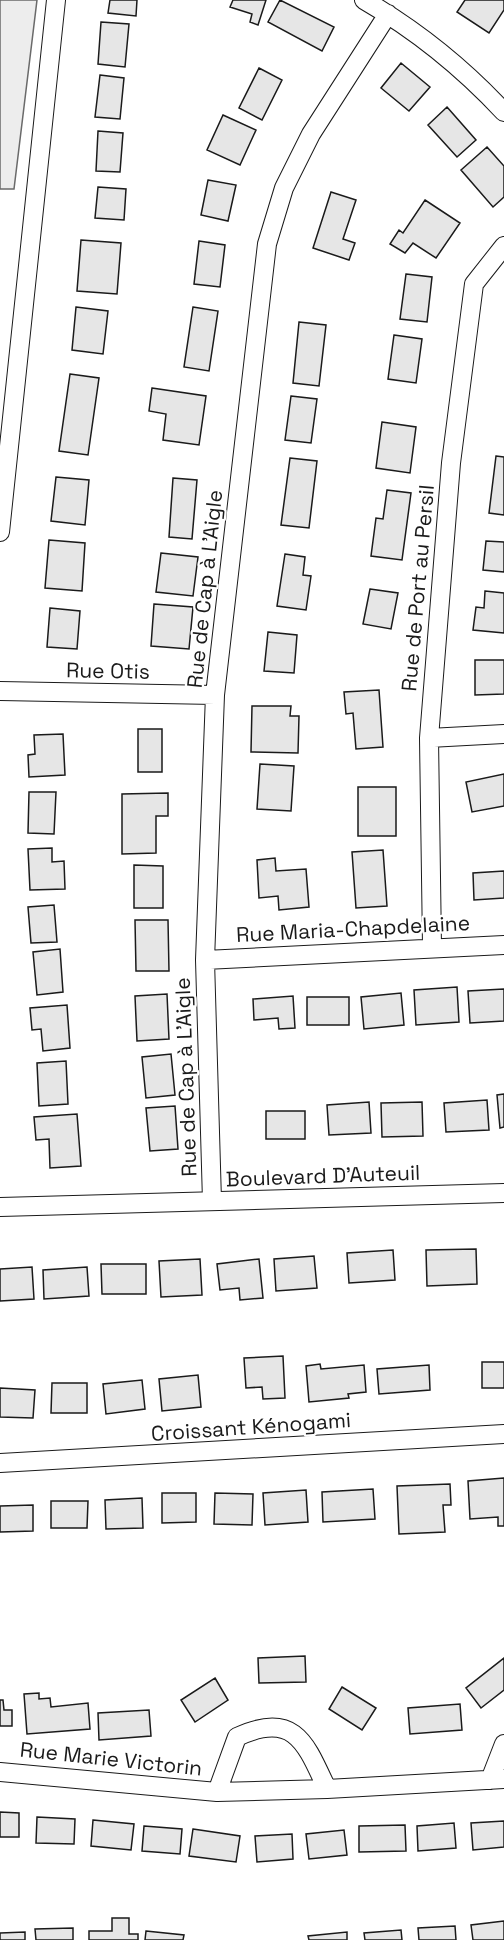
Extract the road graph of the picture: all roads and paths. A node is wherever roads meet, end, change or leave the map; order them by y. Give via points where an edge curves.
1 (56, 0) edge
2 (364, 0) edge
3 (388, 14) junction
4 (504, 112) edge
5 (504, 246) edge
6 (0, 532) edge
7 (0, 691) edge
8 (215, 695) junction
9 (504, 734) edge
10 (429, 738) junction
11 (504, 945) edge
12 (432, 946) junction
13 (205, 960) junction
14 (504, 1193) edge
15 (212, 1201) junction
16 (0, 1207) edge
17 (504, 1434) edge
18 (0, 1463) edge
19 (504, 1744) edge
20 (0, 1772) edge
21 (497, 1779) edge
22 (327, 1789) junction
23 (217, 1792) junction

1 - 6 street
2 - 3 street
3 - 4 street via 469,74
3 - 8 street, Rue de Cap à L'Aigle via 311,134 284,188 267,244
5 - 10 street, Rue de Port au Persil via 474,284 451,464
7 - 8 street, Rue Otis
8 - 13 street, Rue de Cap à L'Aigle
9 - 10 street
10 - 12 street, Rue de Port au Persil
11 - 12 street, Rue Maria-Chapdelaine
12 - 13 street, Rue Maria-Chapdelaine
13 - 15 street, Rue de Cap à L'Aigle
14 - 15 street, Boulevard D'Auteuil
15 - 16 street, Boulevard D'Auteuil
17 - 18 street, Croissant Kénogami
19 - 21 street, Rue Marie Victorin
20 - 23 street, Rue Marie Victorin
21 - 22 street, Rue Marie Victorin
22 - 23 street, Rue Marie Victorin
22 - 23 street, Rue Marie Victorin via 307,1746 289,1730 259,1727 237,1737

